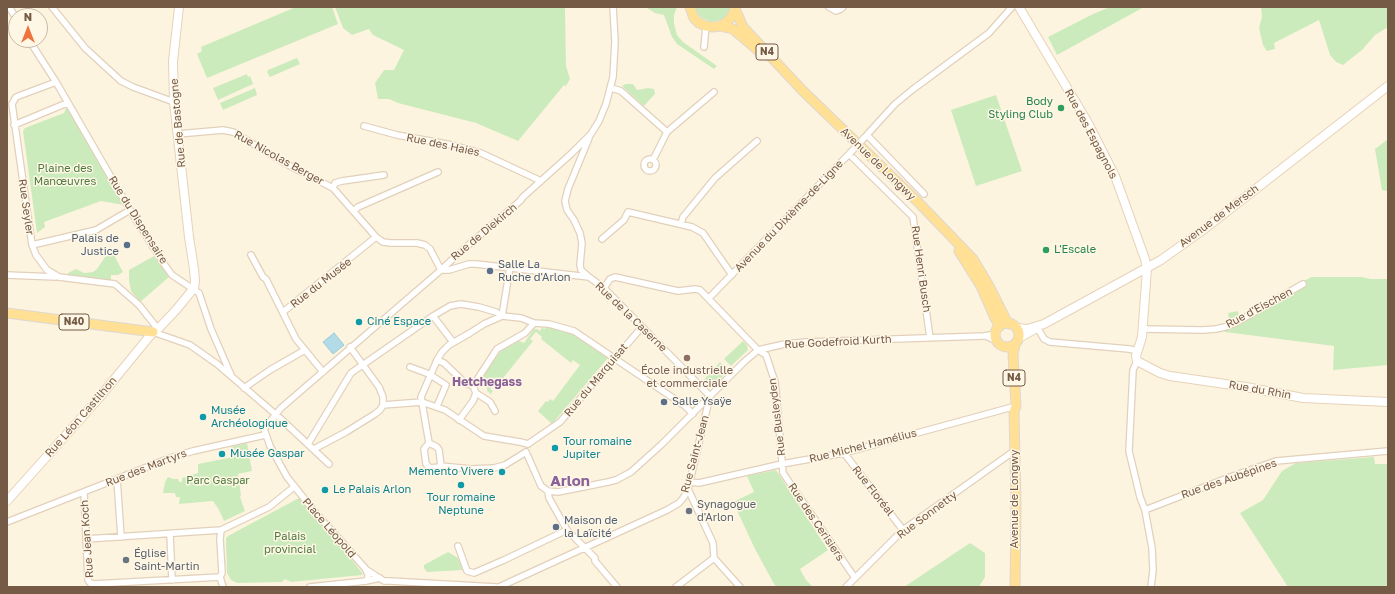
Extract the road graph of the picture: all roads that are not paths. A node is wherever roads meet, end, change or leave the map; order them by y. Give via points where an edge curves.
1 (52, 7) edge
2 (179, 7) edge
3 (613, 7) edge
4 (690, 7) edge
5 (829, 7) edge
6 (843, 7) edge
7 (1012, 7) edge
8 (1019, 7) edge
9 (735, 8) edge
10 (706, 26) junction
11 (720, 26) junction
12 (35, 48) edge
13 (704, 48) dead end
14 (56, 82) junction
15 (1388, 86) edge
16 (611, 88) junction
17 (803, 91) junction
18 (714, 92) dead end
19 (174, 102) junction
20 (67, 103) junction
21 (14, 125) junction
22 (364, 126) dead end
23 (667, 132) junction
24 (178, 134) junction
25 (591, 134) junction
26 (865, 137) junction
27 (757, 141) dead end
28 (572, 153) junction
29 (850, 153) junction
30 (580, 160) junction
31 (653, 160) dead end
32 (438, 172) dead end
33 (384, 175) dead end
34 (542, 181) junction
35 (333, 188) junction
36 (924, 194) dead end
37 (130, 210) junction
38 (353, 211) junction
39 (681, 224) junction
40 (376, 237) junction
41 (952, 238) junction
42 (602, 239) dead end
43 (32, 246) junction
44 (251, 255) dead end
45 (510, 267) junction
46 (1147, 269) junction
47 (441, 270) junction
48 (7, 275) edge
49 (732, 275) junction
50 (59, 277) junction
51 (589, 277) junction
52 (1303, 284) dead end
53 (194, 288) junction
54 (604, 288) junction
55 (709, 298) junction
56 (283, 312) junction
57 (7, 313) edge
58 (433, 316) junction
59 (502, 316) junction
60 (534, 323) junction
61 (1013, 326) junction
62 (642, 327) junction
63 (1037, 327) junction
64 (1142, 329) junction
65 (156, 330) junction
66 (999, 337) junction
67 (930, 338) junction
68 (454, 342) junction
69 (1017, 342) junction
70 (350, 348) junction
71 (305, 350) junction
72 (758, 350) junction
73 (1138, 351) junction
74 (614, 358) junction
75 (437, 360) junction
76 (1137, 361) junction
77 (363, 365) junction
78 (410, 367) dead end
79 (323, 372) junction
80 (231, 374) junction
81 (430, 374) junction
82 (473, 386) junction
83 (244, 388) junction
84 (476, 393) junction
85 (710, 396) junction
86 (422, 402) junction
87 (1388, 402) edge
88 (383, 405) junction
89 (436, 406) junction
90 (1014, 408) junction
91 (495, 411) dead end
92 (275, 414) junction
93 (693, 414) junction
94 (459, 420) junction
95 (265, 435) junction
96 (429, 443) junction
97 (308, 444) junction
98 (528, 444) junction
99 (314, 449) junction
100 (1014, 451) junction
101 (1388, 451) edge
102 (526, 452) junction
103 (844, 453) junction
104 (329, 464) dead end
105 (782, 464) junction
106 (441, 466) junction
107 (117, 479) junction
108 (689, 482) junction
109 (294, 486) junction
110 (688, 488) junction
111 (548, 491) junction
112 (84, 492) junction
113 (7, 501) edge
114 (1145, 510) junction
115 (7, 522) edge
116 (221, 530) junction
117 (567, 530) junction
118 (903, 530) junction
119 (170, 534) junction
120 (121, 537) junction
121 (86, 539) junction
122 (458, 546) dead end
123 (585, 548) junction
124 (575, 552) junction
125 (714, 558) junction
126 (595, 561) junction
127 (365, 568) junction
128 (220, 577) junction
129 (380, 578) junction
130 (855, 578) junction
131 (172, 580) junction
132 (366, 581) junction
133 (223, 587) edge
134 (310, 587) edge
135 (498, 587) edge
136 (617, 587) edge
137 (676, 587) edge
138 (740, 587) edge
139 (846, 587) edge
140 (1015, 587) edge
141 (1151, 587) edge

1 - 19 street via 85,48 122,81
2 - 19 main road, Rue de Bastogne via 173,61
3 - 16 street, Rue de Diekirch via 615,42
4 - 10 main road via 694,18
5 - 6 street via 836,11
7 - 26 street, Avenue du Dixième-de-Ligne via 988,33 895,104
8 - 46 main road, Rue des Espagnols via 1088,123 1115,176
9 - 11 main road, N4 via 727,22
9 - 17 main road, N4 via 743,27
10 - 11 main road, N4
10 - 13 street
11 - 17 main road, N4 via 737,32
12 - 14 street, Rue du Dispensaire
14 - 20 street, Rue du Dispensaire
14 - 21 street, Rue Seyler via 16,97 12,104
15 - 46 main road, Avenue de Mersch via 1203,230
16 - 23 street via 621,91
16 - 25 street, Rue de Diekirch via 599,121
17 - 41 main road, Avenue de Longwy / N4
18 - 23 street
19 - 24 main road, Rue de Bastogne
20 - 21 street
20 - 37 street, Rue du Dispensaire
21 - 43 street, Rue Seyler
22 - 34 street, Rue des Haies via 481,152
23 - 31 street
24 - 35 street, Rue Nicolas Berger via 229,130
24 - 53 main road, Rue de Bastogne
25 - 28 street, Rue de Diekirch
25 - 30 street
26 - 29 street, Avenue du Dixième-de-Ligne, bridge
26 - 36 street
27 - 39 street via 715,178 683,217
28 - 30 street
28 - 34 street, Rue de Diekirch
29 - 49 street, Avenue du Dixième-de-Ligne
29 - 67 street, Rue Henri Busch via 913,217
30 - 51 street via 565,201 567,210 580,233 581,270
32 - 38 street
33 - 35 street, Rue Nicolas Berger via 342,181 335,183
34 - 47 street, Rue de Diekirch
35 - 38 street, Rue Nicolas Berger
37 - 43 street via 96,230
37 - 53 street, Rue du Dispensaire via 172,275
38 - 40 street, Rue Nicolas Berger
39 - 42 street via 628,212 624,220
39 - 49 street via 703,233
40 - 47 street via 383,242 425,245 430,249
40 - 56 street, Rue du Musée
41 - 61 main road, Avenue de Longwy / N4 via 973,259 1002,314
41 - 66 main road, Avenue de Longwy / N4 via 980,286 995,318
43 - 50 street, Rue Seyler via 47,270
44 - 56 street
45 - 47 street, Rue de la Caserne via 469,264
45 - 51 street, Rue de la Caserne
45 - 59 street
46 - 63 main road, Avenue de Mersch
46 - 64 main road
47 - 70 street, Rue de Diekirch
48 - 50 street, Rue Seyler
49 - 55 street, Avenue du Dixième-de-Ligne
50 - 65 street, Rue Seyler via 115,284 140,305
51 - 54 street, Rue de la Caserne
52 - 64 street, Rue d'Eischen via 1225,327 1203,330
53 - 65 main road, Rue Léon Castilhon
53 - 80 street via 201,296 211,329
54 - 55 street, Rue Busleyden via 610,279 615,277 678,291 700,290
54 - 62 street, Rue de la Caserne
55 - 72 street, Rue Busleyden
56 - 71 street, Rue du Musée via 296,339
57 - 65 main road, N40
58 - 59 street via 450,306 461,304 479,307
58 - 68 street
58 - 77 street
59 - 60 street via 521,318
59 - 68 street
60 - 74 street via 574,331
60 - 82 street via 525,333 497,349
61 - 63 main road, Avenue de Mersch via 1027,329
61 - 66 main road
61 - 69 main road, N4 via 1019,331
62 - 74 street, Rue du Marquisat
62 - 85 street, Rue de la Caserne
63 - 69 main road, Avenue de Mersch
63 - 73 street via 1044,339 1050,342
64 - 73 main road
65 - 80 street via 190,345
65 - 113 main road, Rue Léon Castilhon
66 - 67 street, Rue Godefroid Kurth
66 - 69 main road via 1009,347
66 - 90 main road, Avenue de Longwy / N4 via 1009,361
67 - 72 street, Rue Godefroid Kurth via 806,342
68 - 75 street
69 - 90 main road, Avenue de Longwy / N4 via 1014,355
70 - 77 street
70 - 79 street, Rue de Diekirch
71 - 79 street, Rue du Musée
71 - 83 street
72 - 85 street, Rue Godefroid Kurth
72 - 105 street, Rue Busleyden via 766,355 775,382
73 - 76 main road
74 - 93 street
74 - 98 street, Rue du Marquisat via 560,422
75 - 81 street
75 - 82 street via 444,363 464,382
76 - 87 main road, Rue du Rhin via 1170,376 1303,398
76 - 114 street via 1133,370 1129,451
77 - 88 street via 383,396
77 - 97 street via 351,373
78 - 81 street
79 - 92 street, Rue de Diekirch
80 - 83 street
81 - 86 street via 421,397
81 - 89 street via 446,385
82 - 84 street
83 - 92 street
84 - 91 street via 490,402
84 - 94 street
85 - 93 street, Rue Godefroid Kurth
85 - 108 street, Rue Saint-Jean
86 - 88 street
86 - 89 street
86 - 96 street
88 - 99 street via 375,414
89 - 94 street
90 - 100 main road, Avenue de Longwy / N4
90 - 103 street, Rue Michel Hamélius
92 - 95 street via 264,429
92 - 97 street
93 - 111 street, Rue Godefroid Kurth via 627,474 608,482 558,492
94 - 98 street via 484,436
95 - 107 street, Rue des Martyrs via 193,451
95 - 109 street, Place Léopold via 280,466
96 - 106 street via 439,450
96 - 106 street via 424,449 426,464 430,468
97 - 99 street
98 - 102 street
99 - 104 street
100 - 118 street, Rue Sonnetty
100 - 140 main road, Avenue de Longwy / N4
101 - 114 street, Rue des Aubépines via 1293,459 1263,465
102 - 106 street via 494,468
102 - 111 street via 541,486
103 - 105 street, Rue Michel Hamélius
103 - 118 street, Rue Floréal
105 - 108 street, Rue Michel Hamélius via 698,483
105 - 130 street, Rue des Cerisiers via 783,473
107 - 112 street, Rue des Martyrs
107 - 120 street
108 - 110 street, Rue Saint-Jean
109 - 116 street via 269,507
109 - 127 street, Place Léopold
110 - 123 street, Rue Saint-Jean via 679,503 667,510
110 - 125 street via 713,543
111 - 117 street via 549,498
112 - 115 street, Rue des Martyrs
112 - 121 street, Rue Jean Koch
114 - 141 street via 1152,548
116 - 119 street
116 - 128 street
117 - 122 street via 474,573 467,571
117 - 123 street
118 - 130 street, Rue Sonnetty
119 - 120 street
119 - 131 street
120 - 121 street
121 - 131 street, Rue Jean Koch via 90,583
123 - 124 street, Rue Saint-Jean
123 - 126 street
124 - 126 street via 587,553
124 - 135 street, Rue Saint-Jean
125 - 137 street
125 - 138 street
126 - 136 street
127 - 129 street, Place Léopold
127 - 132 street via 368,574
128 - 131 street
128 - 133 street
129 - 132 street
129 - 135 street via 390,582
130 - 139 street, Rue Sonnetty
132 - 134 street

